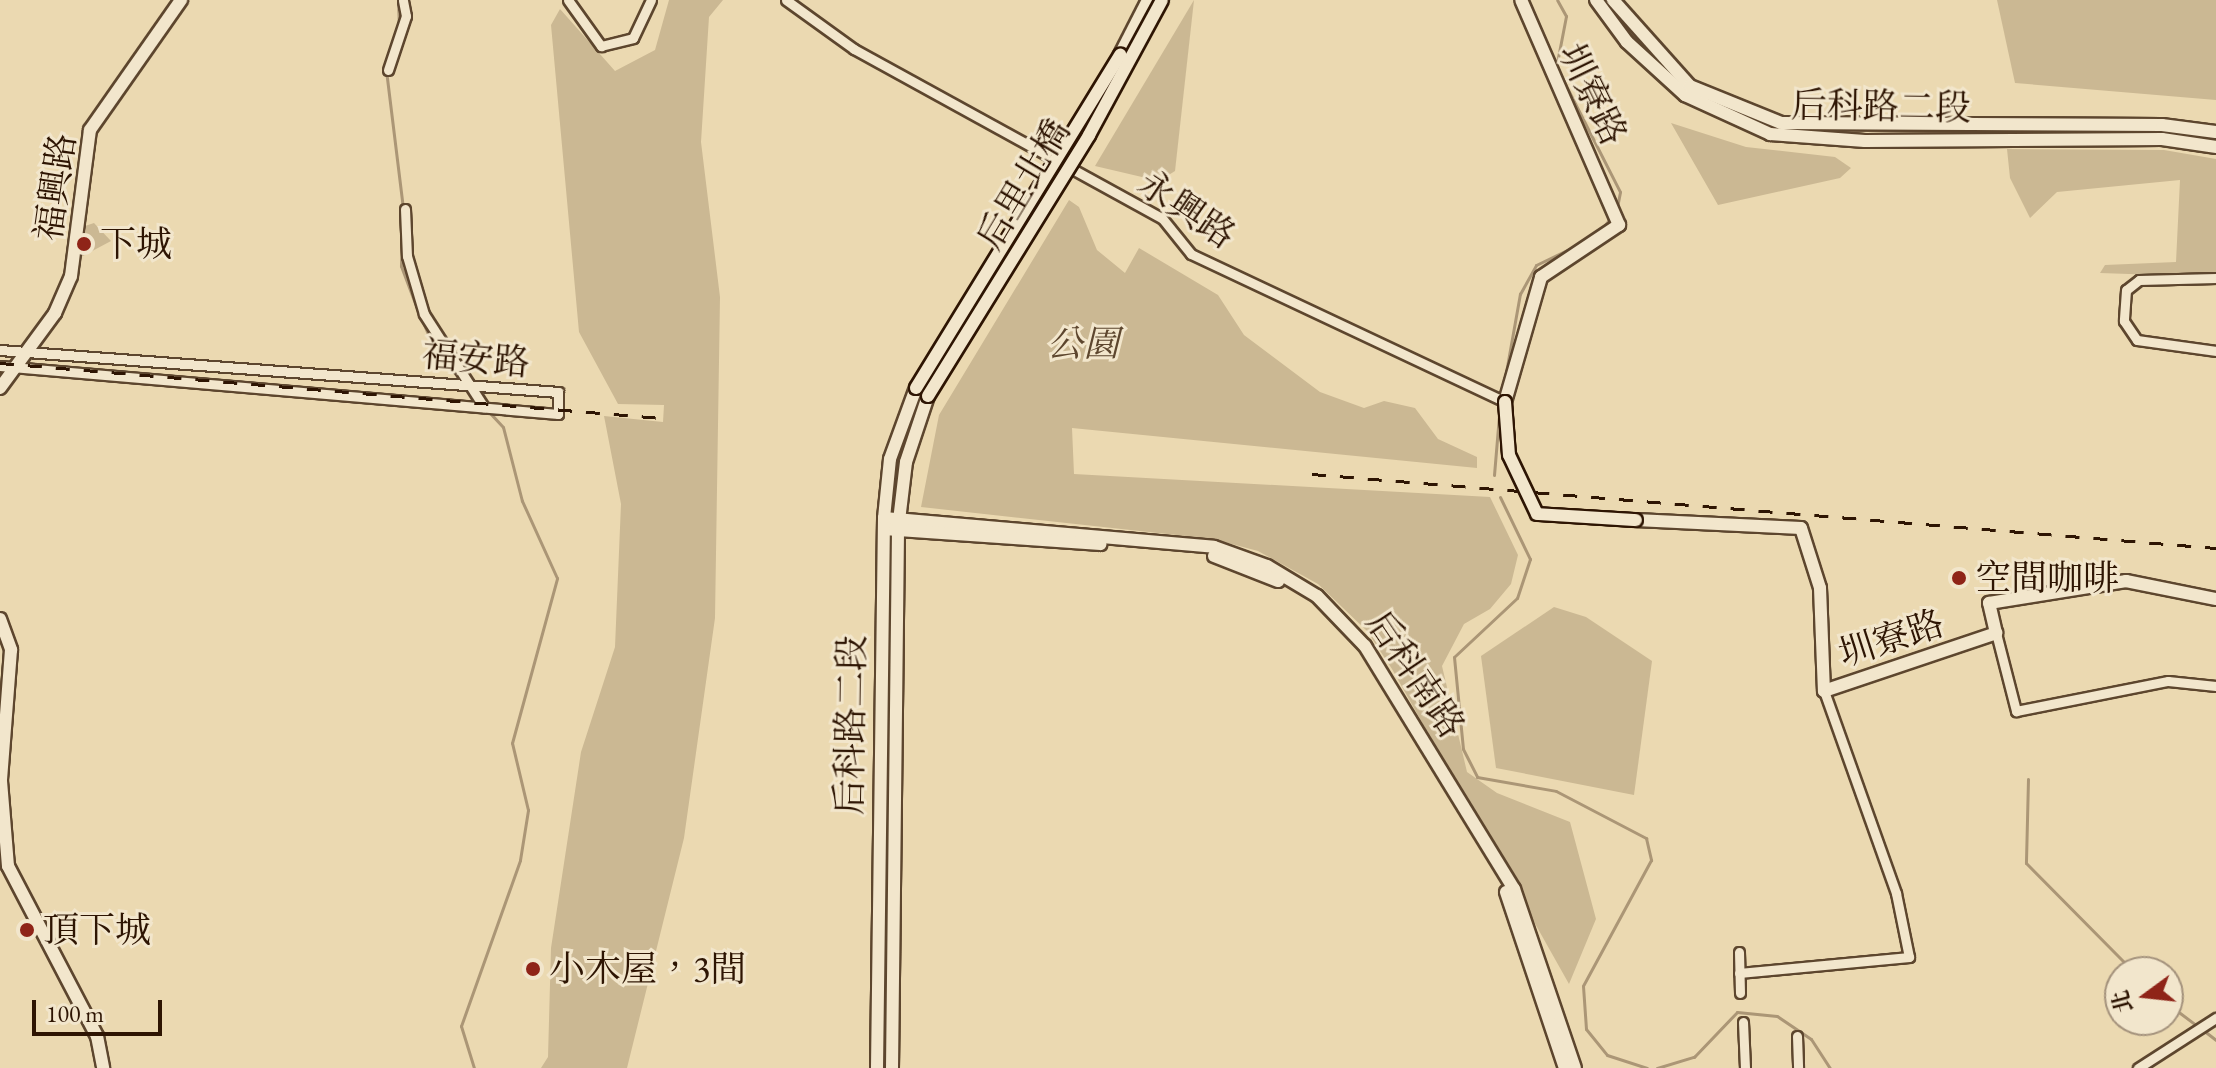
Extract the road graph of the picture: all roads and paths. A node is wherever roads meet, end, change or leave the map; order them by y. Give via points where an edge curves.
1 (181, 0) edge
2 (403, 0) edge
3 (568, 0) edge
4 (651, 0) edge
5 (786, 0) edge
6 (1148, 0) edge
7 (1162, 0) edge
8 (1521, 0) edge
9 (1596, 0) edge
10 (1613, 0) edge
11 (388, 70) dead end
12 (2216, 132) edge
13 (2216, 147) edge
14 (405, 209) dead end
15 (2216, 278) edge
16 (0, 350) edge
17 (2216, 351) edge
18 (25, 353) junction
19 (4, 374) edge
20 (470, 386) junction
21 (916, 388) joint
22 (928, 396) joint
23 (1505, 402) junction
24 (484, 407) junction
25 (884, 524) junction
26 (899, 524) junction
27 (1033, 534) junction
28 (2216, 599) edge
29 (0, 619) edge
30 (1996, 633) junction
31 (2216, 686) edge
32 (1824, 691) junction
33 (893, 844) junction
34 (878, 846) junction
35 (1739, 952) dead end
36 (1739, 973) junction
37 (1740, 993) dead end
38 (2216, 1018) edge
39 (1743, 1022) dead end
40 (1797, 1036) dead end
41 (103, 1068) edge
42 (877, 1068) edge
43 (892, 1068) edge
44 (1565, 1068) edge
45 (1575, 1068) edge
46 (1745, 1068) edge
47 (1798, 1068) edge
48 (2138, 1068) edge

1 - 18 street, 福興路 via 90,130 71,276
2 - 11 street via 406,16
3 - 4 street via 601,46 633,38
5 - 23 street, 永興路 via 937,97 1162,218 1191,254
6 - 21 street, 后里北橋, bridge via 1120,55
7 - 22 street, 后里北橋, bridge via 1089,135
8 - 23 street, 圳寮路 via 1619,225 1541,277
9 - 13 street, 后科路二段 via 1627,42 1685,95 1770,134 1823,141 2162,139
10 - 12 street, 后科路二段 via 1690,86 1781,123 2162,125
14 - 20 street via 407,256 424,314
15 - 17 street via 2139,280 2126,290 2124,321 2137,340
16 - 18 street, 福安路
18 - 19 street, 福興路
18 - 20 street, 福安路
19 - 24 street, 福安路
20 - 24 street
20 - 24 street, 福安路 via 558,392 558,414
21 - 25 street, 后科路二段 via 890,459
22 - 26 street, 后科路二段 via 906,462
23 - 32 street, 圳寮路, bridge via 1509,455 1537,514 1801,528 1820,588
25 - 26 street, 后科南路
25 - 34 street, 后科路二段
26 - 27 street, 后科南路
26 - 33 street, 后科路二段
27 - 44 street, 后科南路 via 1211,555 1280,582 1340,627 1504,888
27 - 45 street, 后科南路 via 1248,558 1345,621 1514,889
28 - 30 street, 圳寮路 via 2126,581 1989,603
29 - 41 street via 11,650 1,781 8,866 97,1036
30 - 31 street via 2016,711 2168,681
30 - 32 street, 圳寮路
32 - 36 street via 1896,893 1909,957
33 - 34 street
33 - 43 street, 后科路二段
34 - 42 street, 后科路二段
35 - 36 street
36 - 37 street
38 - 48 street
39 - 46 street
40 - 47 street

